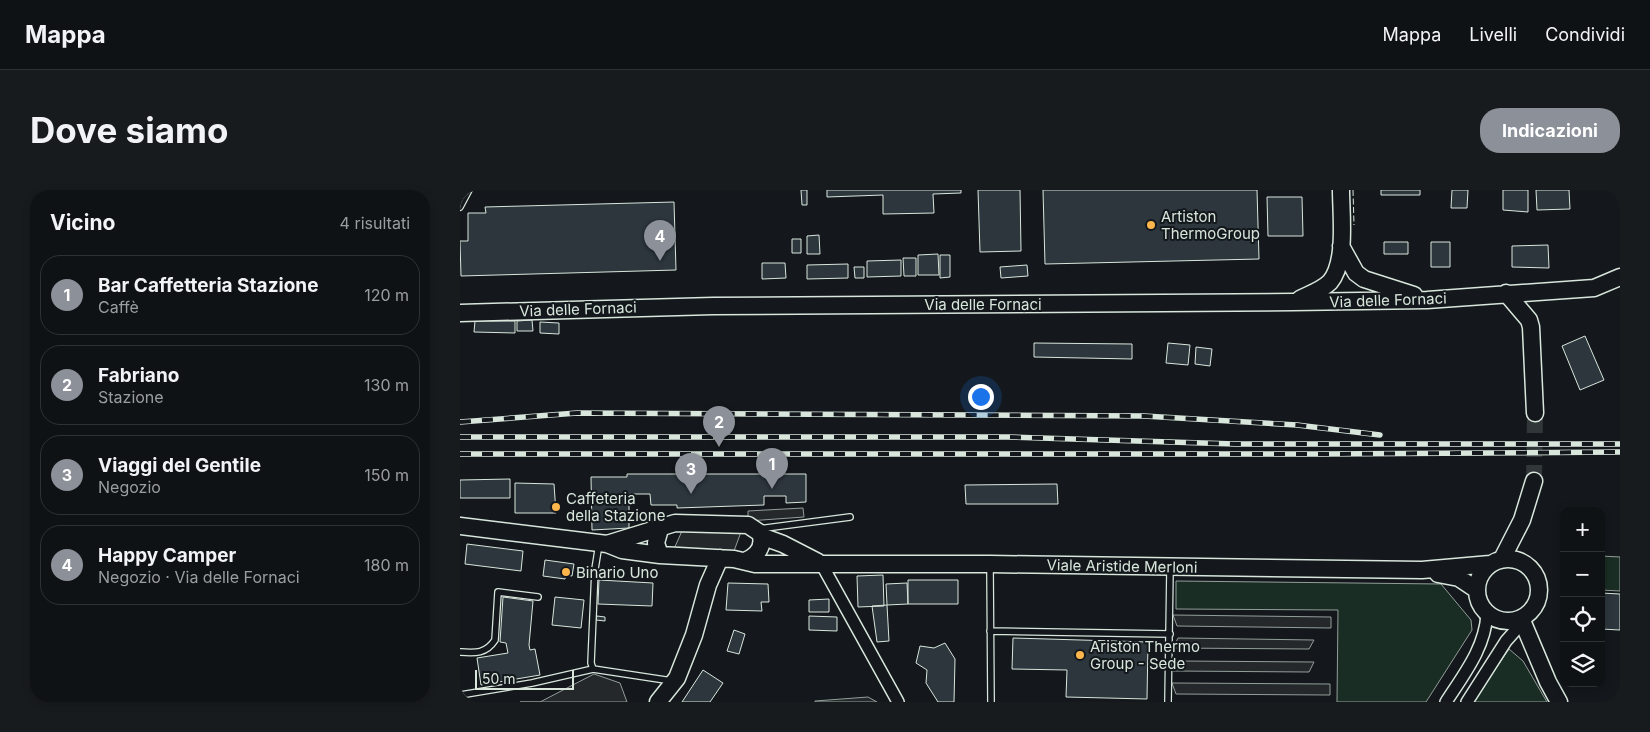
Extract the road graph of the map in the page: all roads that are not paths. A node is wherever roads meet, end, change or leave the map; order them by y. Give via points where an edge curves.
1 (469, 190) edge
2 (1341, 190) edge
3 (460, 206) edge
4 (1342, 246) junction
5 (1620, 278) edge
6 (1506, 293) junction
7 (1427, 300) junction
8 (1293, 302) junction
9 (460, 313) edge
10 (1535, 413) tunnel mouth
11 (1534, 481) tunnel mouth
12 (850, 517) dead end
13 (460, 526) edge
14 (660, 529) junction
15 (759, 533) junction
16 (603, 544) junction
17 (660, 556) junction
18 (701, 558) junction
19 (720, 558) junction
20 (745, 561) junction
21 (1496, 562) junction
22 (822, 564) junction
23 (990, 564) junction
24 (1170, 567) junction
25 (1422, 570) junction
26 (708, 585) junction
27 (1477, 590) junction
28 (538, 597) dead end
29 (1488, 614) junction
30 (1522, 621) junction
31 (990, 631) junction
32 (1170, 634) junction
33 (460, 652) edge
34 (592, 666) junction
35 (675, 681) junction
36 (460, 695) edge
37 (658, 702) edge
38 (898, 702) edge
39 (991, 702) edge
40 (1168, 702) edge
41 (1446, 702) edge
42 (1467, 702) edge
43 (1559, 702) edge

1 - 3 lane
2 - 4 main road
4 - 7 main road via 1356,273 1364,279
4 - 8 main road via 1330,282
5 - 6 main road via 1594,288
6 - 7 main road, Via delle Fornaci
6 - 10 main road via 1529,320 1531,327
7 - 8 main road, Via delle Fornaci
8 - 9 main road, Via delle Fornaci via 713,306
11 - 21 main road via 1522,520
12 - 15 lane
13 - 16 main road
14 - 15 main road via 668,524 684,523 748,525
14 - 16 main road
14 - 17 main road via 656,543
15 - 20 main road via 758,552
15 - 22 main road
16 - 17 main road, Viale Aristide Merloni
16 - 34 lane via 596,569
17 - 18 main road, Viale Aristide Merloni
18 - 19 main road, Viale Aristide Merloni
18 - 26 main road
19 - 20 main road, Viale Aristide Merloni
19 - 26 main road
20 - 22 main road, Viale Aristide Merloni via 755,564
21 - 25 main road, Viale Aristide Merloni
21 - 27 main road via 1482,572
21 - 30 main road, Viale Aristide Merloni via 1520,561 1528,566 1538,583 1534,607
22 - 23 main road, Viale Aristide Merloni
22 - 38 street
23 - 24 main road, Viale Aristide Merloni
23 - 31 lane
24 - 25 main road, Viale Aristide Merloni
24 - 32 lane
25 - 27 main road, Viale Aristide Merloni via 1459,578
26 - 35 main road via 694,634
27 - 29 main road via 1478,600
28 - 33 lane via 498,592 492,645 481,652
29 - 30 main road via 1504,621
29 - 41 street via 1480,650
30 - 42 street via 1506,640
30 - 43 main road
31 - 32 lane
31 - 39 lane
32 - 40 lane
34 - 35 lane
34 - 36 lane via 532,683
35 - 37 main road

